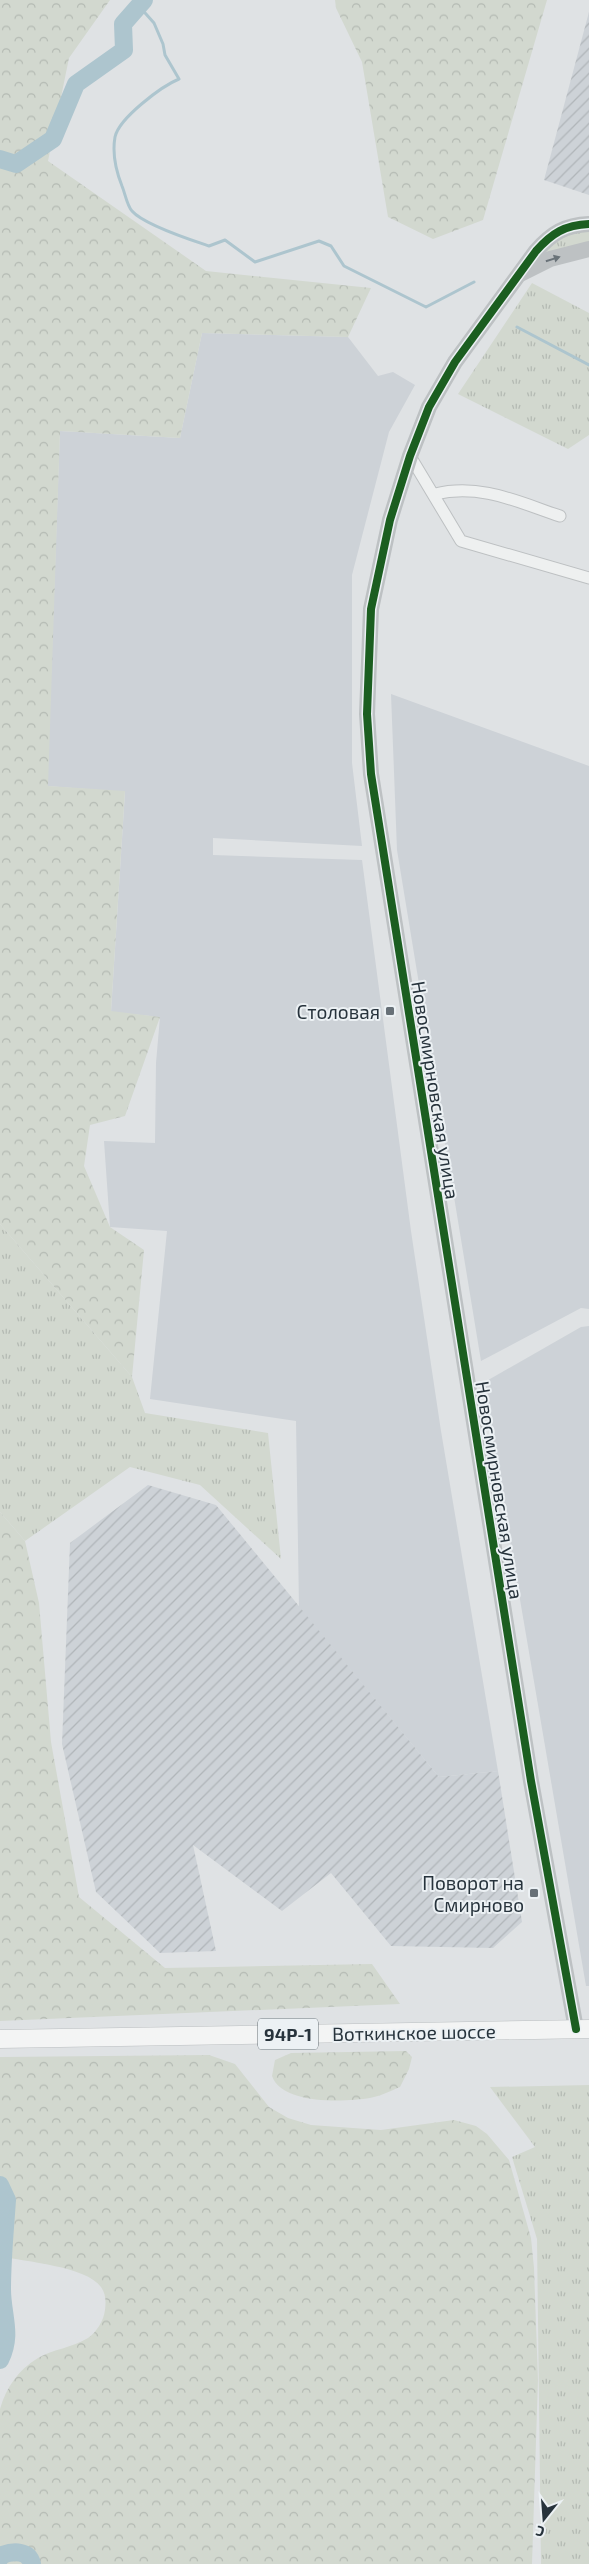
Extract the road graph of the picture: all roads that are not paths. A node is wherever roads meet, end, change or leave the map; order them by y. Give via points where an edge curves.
1 (589, 224) edge
2 (589, 249) edge
3 (520, 274) junction
4 (410, 456) junction
5 (434, 494) junction
6 (560, 516) dead end
7 (589, 578) edge
8 (582, 2029) edge
9 (0, 2039) edge

1 - 3 street, Новосмирновская улица via 570,225 547,239
3 -> 2 street, Новосмирновская улица via 550,259
3 - 4 street, Новосмирновская улица via 455,362 429,407
4 - 5 street
4 - 8 street, Новосмирновская улица via 390,520 371,609 367,714 371,774 531,1781
5 - 6 street via 455,489 485,491
5 - 7 street via 461,541
8 - 9 main road, Воткинское шоссе / 94Р-1

